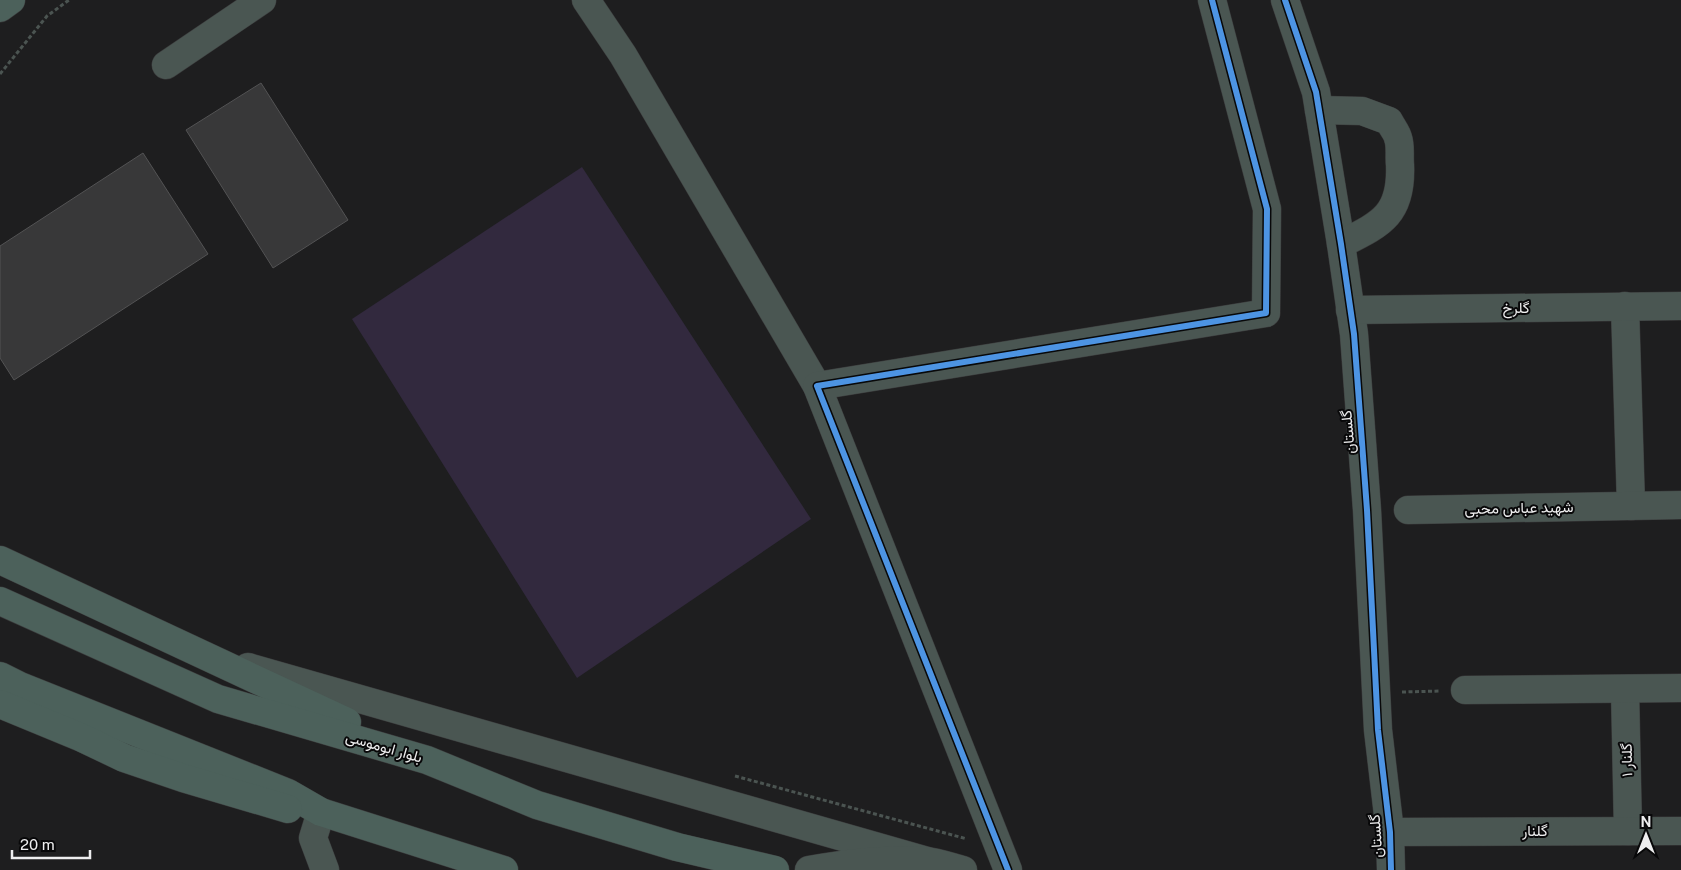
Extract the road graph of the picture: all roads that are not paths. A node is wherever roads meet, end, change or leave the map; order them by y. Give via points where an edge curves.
1 (11, 0) edge
2 (262, 0) edge
3 (586, 0) edge
4 (1212, 0) edge
5 (1285, 0) edge
6 (0, 8) edge
7 (166, 65) dead end
8 (1319, 110) junction
9 (1341, 244) junction
10 (1625, 306) junction
11 (1681, 306) edge
12 (1350, 310) junction
13 (817, 386) junction
14 (1681, 505) edge
15 (1631, 506) junction
16 (1408, 510) dead end
17 (0, 560) edge
18 (0, 601) edge
19 (200, 654) junction
20 (0, 676) edge
21 (1625, 688) junction
22 (1681, 688) edge
23 (1465, 690) road end
24 (0, 704) edge
25 (427, 760) junction
26 (321, 812) junction
27 (1628, 831) junction
28 (1681, 831) edge
29 (1390, 832) junction
30 (1004, 859) edge
31 (927, 861) junction
32 (493, 869) edge
33 (325, 870) edge
34 (775, 870) edge
35 (809, 870) edge
36 (963, 870) edge
37 (1391, 870) edge

1 - 6 main road
2 - 7 street
3 - 13 street via 623,55
4 - 13 street via 1267,209 1266,313
5 - 8 street, گلستان
8 - 9 street, گلستان
8 - 9 street via 1362,111 1389,121 1398,138 1401,183 1391,211 1374,228
9 - 12 street, گلستان
10 - 11 street, گلرخ
10 - 12 street, گلرخ
10 - 15 street
12 - 29 street, گلستان via 1368,510 1378,730
13 - 30 street
14 - 15 street, شهید عباس محبی
15 - 16 street, شهید عباس محبی
17 - 19 main road
18 - 25 main road, بلوار ابوموسی via 218,699
19 - 25 main road
19 - 31 street
20 - 26 main road via 288,793
21 - 22 street
21 - 23 street
21 - 27 street, گلنار ۱
24 - 26 main road via 124,758 183,778 246,798 299,811
25 - 34 main road, بلوار ابوموسی via 537,805 677,847
26 - 32 main road
26 - 33 street via 313,838
27 - 28 street, گلنار
27 - 29 street, گلنار
29 - 37 street, گلستان
31 - 35 street via 880,861
31 - 36 street

